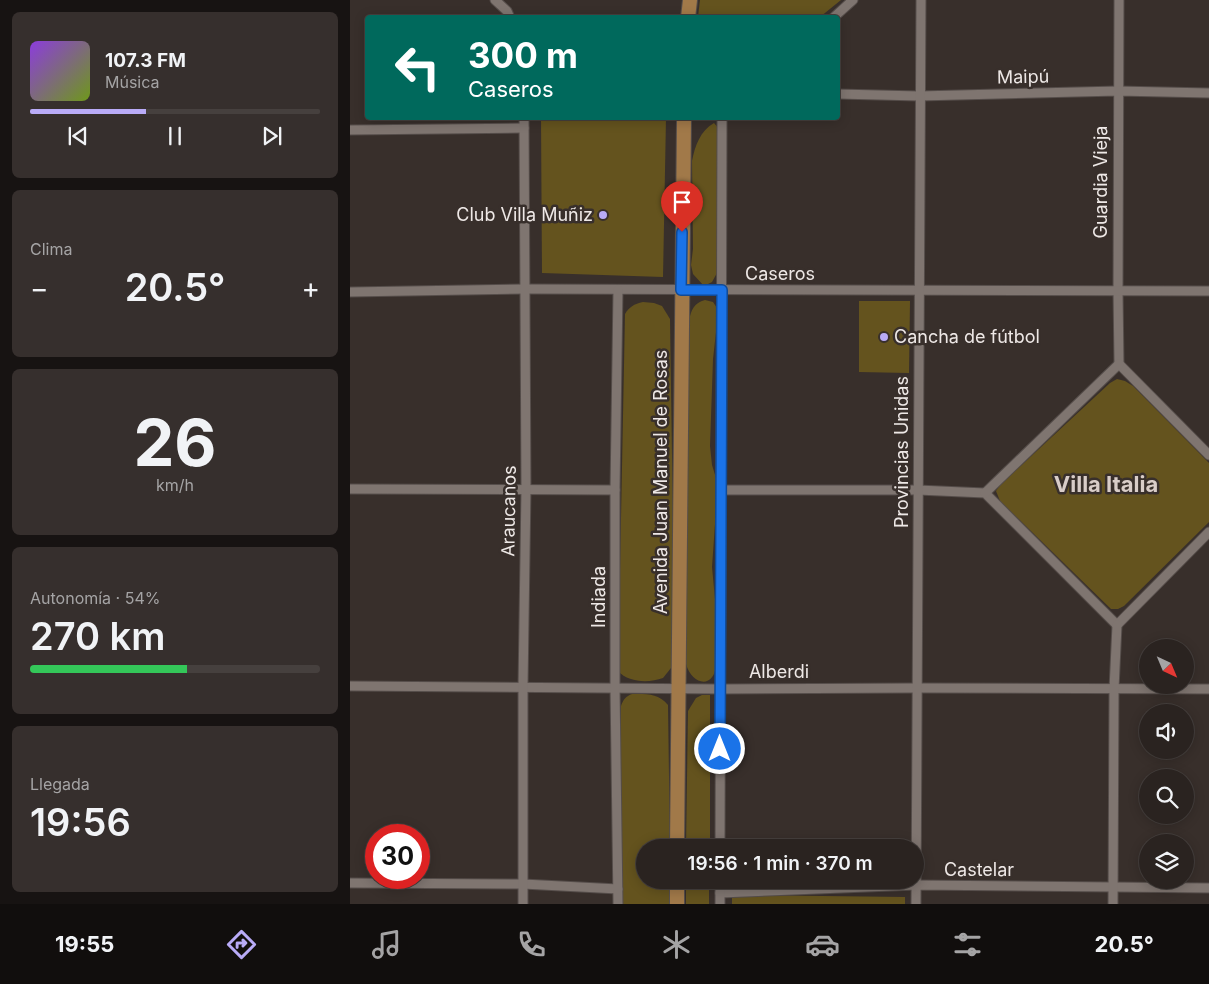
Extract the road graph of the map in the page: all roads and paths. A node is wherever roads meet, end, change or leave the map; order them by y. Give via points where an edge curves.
1 (495, 0) edge
2 (683, 0) edge
3 (690, 0) edge
4 (853, 0) edge
5 (921, 0) edge
6 (1119, 0) edge
7 (508, 14) edge
8 (683, 15) edge
9 (688, 15) edge
10 (836, 15) edge
11 (1118, 91) junction
12 (1209, 93) edge
13 (840, 94) edge
14 (920, 96) junction
15 (524, 120) edge
16 (684, 120) edge
17 (722, 120) edge
18 (524, 128) junction
19 (350, 130) edge
20 (526, 289) junction
21 (618, 290) junction
22 (681, 290) junction
23 (722, 290) junction
24 (919, 290) junction
25 (1118, 291) junction
26 (1209, 291) edge
27 (350, 292) edge
28 (1119, 364) junction
29 (1209, 455) edge
30 (526, 488) junction
31 (350, 489) edge
32 (615, 490) junction
33 (722, 490) junction
34 (918, 490) junction
35 (985, 493) junction
36 (1209, 532) edge
37 (1117, 625) junction
38 (350, 686) edge
39 (523, 687) junction
40 (615, 688) junction
41 (678, 688) junction
42 (917, 688) junction
43 (720, 689) junction
44 (1114, 689) junction
45 (1209, 689) edge
46 (677, 839) edge
47 (720, 839) edge
48 (916, 839) edge
49 (350, 883) edge
50 (523, 884) junction
51 (924, 886) edge
52 (1113, 887) junction
53 (1209, 888) edge
54 (618, 889) junction
55 (677, 889) edge
56 (720, 889) edge
57 (832, 889) edge
58 (916, 889) edge
59 (720, 893) junction
60 (523, 904) edge
61 (618, 904) edge
62 (677, 904) edge
63 (720, 904) edge
64 (916, 904) edge
65 (1113, 904) edge

1 - 7 street
2 - 8 main road
3 - 9 main road
4 - 10 street
5 - 14 street, Provincias Unidas
6 - 11 street, Guardia Vieja
11 - 12 street, Maipú
11 - 14 street, Maipú
11 - 25 street, Guardia Vieja
13 - 14 street, Maipú
14 - 24 street, Provincias Unidas
15 - 18 street, Araucanos
16 - 22 main road, Avenida Juan Manuel de Rosas
17 - 23 street
18 - 19 street
18 - 20 street, Araucanos
20 - 21 street, Caseros
20 - 27 street, Caseros
20 - 30 street, Araucanos
21 - 22 street, Caseros
21 - 32 street, Indiada
22 - 23 street, Caseros
22 - 41 main road, Avenida Juan Manuel de Rosas
23 - 24 street, Caseros
23 - 33 street
24 - 25 street, Caseros
24 - 34 street, Provincias Unidas
25 - 26 street, Caseros
25 - 28 street, Guardia Vieja
28 - 29 street
28 - 35 street
30 - 31 street
30 - 32 street
30 - 39 street, Araucanos
32 - 40 street, Indiada
33 - 34 street
33 - 43 street
34 - 35 street
34 - 42 street, Provincias Unidas
35 - 37 street
36 - 37 street
37 - 44 street
38 - 39 street, Alberdi
39 - 40 street, Alberdi
39 - 50 street, Araucanos
40 - 41 street, Alberdi
40 - 54 street, Indiada
41 - 43 street, Alberdi
41 - 46 main road, Avenida Juan Manuel de Rosas
42 - 43 street, Alberdi
42 - 44 street, Alberdi
42 - 48 street, Provincias Unidas
43 - 47 street
44 - 45 street, Alberdi
44 - 52 street
49 - 50 street
50 - 54 street
50 - 60 street, Araucanos
51 - 52 street, Castelar
52 - 53 street, Castelar
52 - 65 street
54 - 61 street, Indiada
55 - 62 main road
56 - 59 street
57 - 59 street, Castelar
58 - 64 street, Provincias Unidas
59 - 63 street

